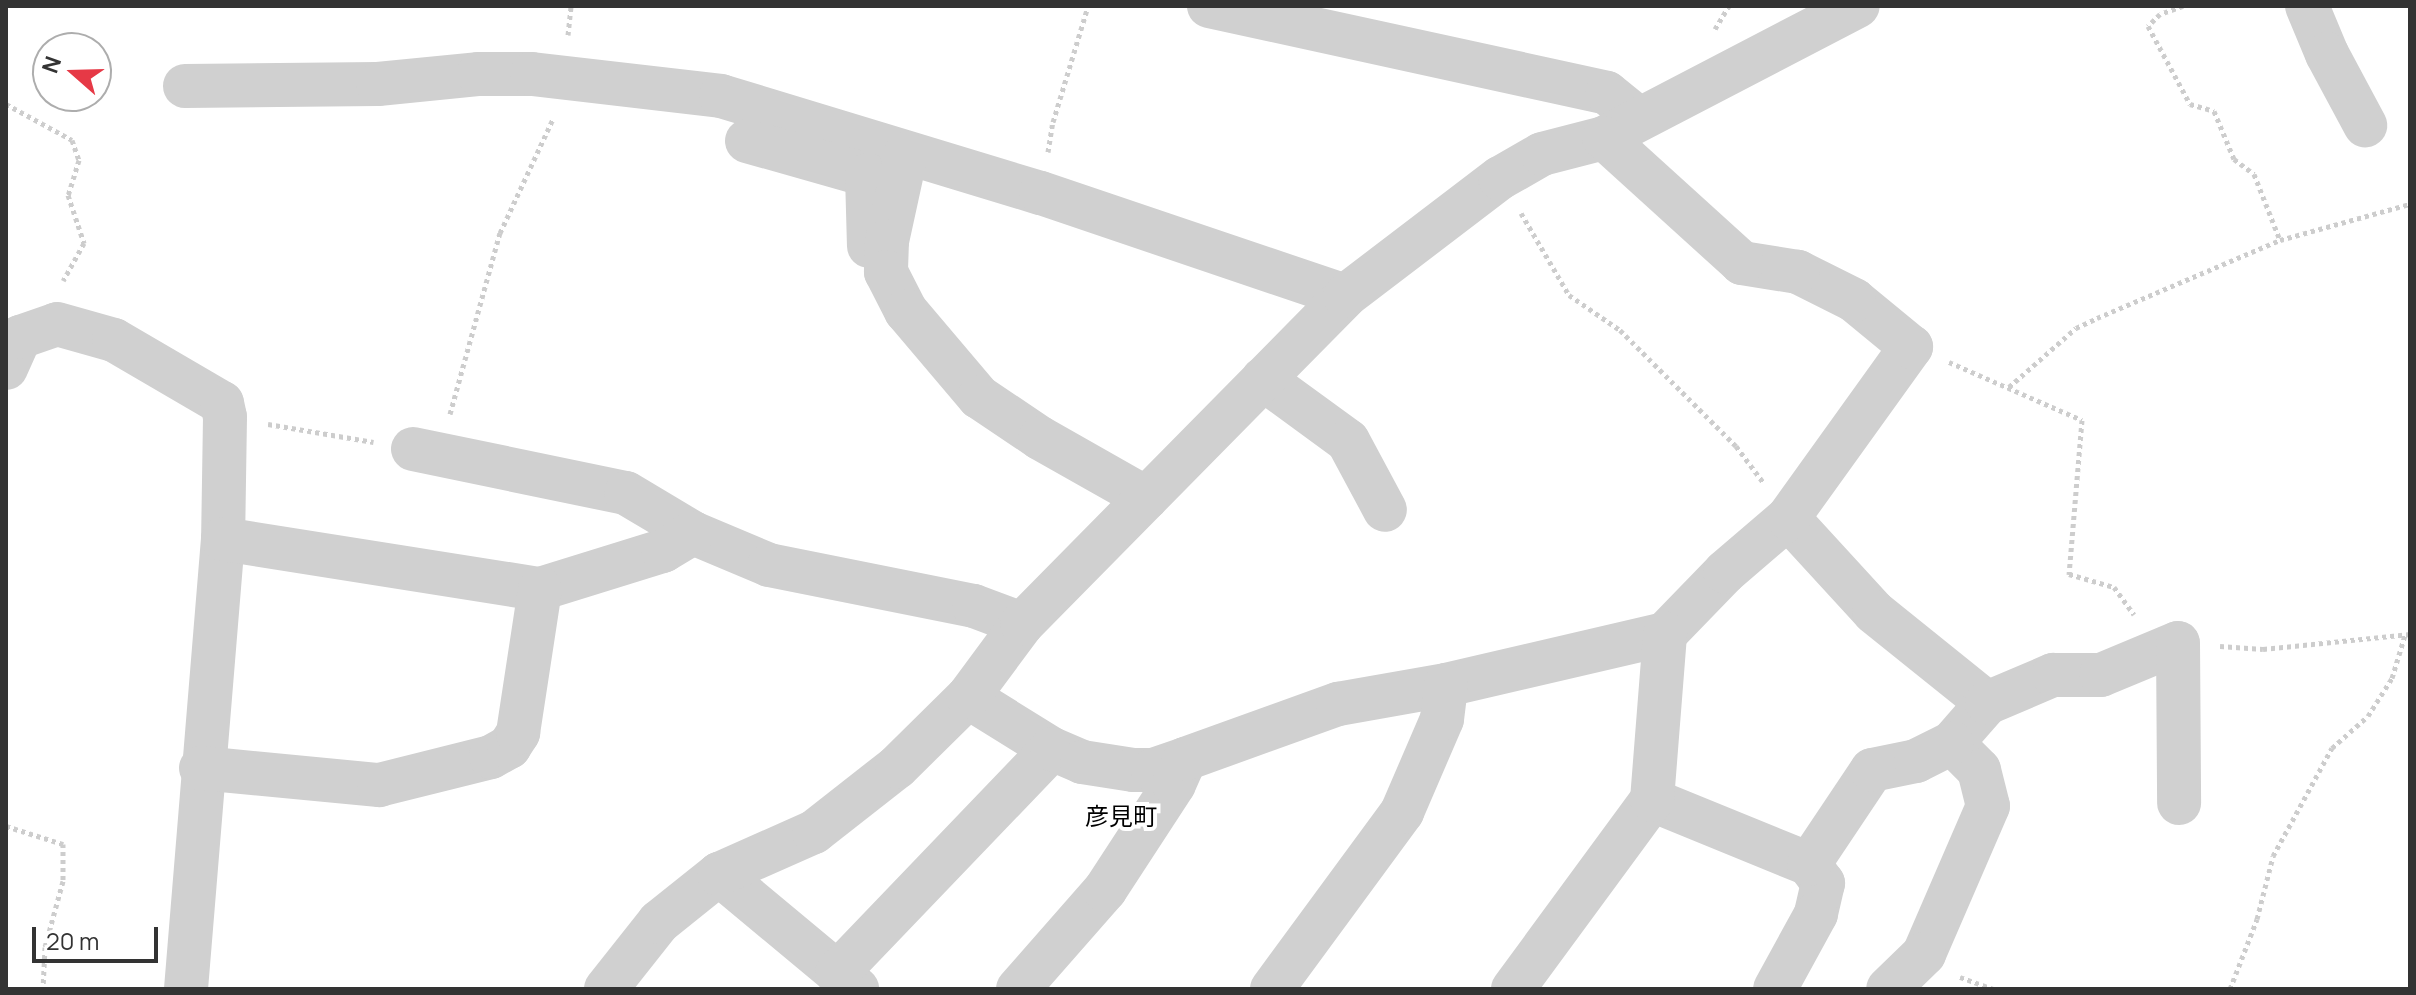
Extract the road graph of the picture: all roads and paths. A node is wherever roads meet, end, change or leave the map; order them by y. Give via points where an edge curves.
1 (1088, 6) edge
2 (1209, 6) edge
3 (1858, 6) edge
4 (2183, 6) edge
5 (2307, 6) edge
6 (565, 79) junction
7 (185, 86) dead end
8 (6, 104) edge
9 (2365, 125) dead end
10 (1622, 128) junction
11 (747, 141) dead end
12 (906, 154) junction
13 (1500, 178) junction
14 (1041, 193) junction
15 (2410, 204) edge
16 (2280, 240) junction
17 (886, 272) junction
18 (1345, 296) junction
19 (57, 324) junction
20 (1911, 347) junction
21 (6, 368) edge
22 (1263, 379) junction
23 (2009, 387) junction
24 (225, 417) junction
25 (426, 451) junction
26 (1146, 498) junction
27 (1385, 510) dead end
28 (1791, 513) junction
29 (693, 533) junction
30 (223, 539) junction
31 (540, 589) junction
32 (1022, 624) junction
33 (1665, 634) junction
34 (2407, 635) edge
35 (2178, 643) junction
36 (1446, 685) junction
37 (968, 697) junction
38 (1987, 703) junction
39 (1952, 743) junction
40 (1052, 749) junction
41 (1185, 759) junction
42 (201, 768) junction
43 (1652, 800) junction
44 (2179, 803) dead end
45 (6, 826) edge
46 (1809, 864) junction
47 (719, 874) junction
48 (847, 981) edge
49 (43, 989) edge
50 (186, 989) edge
51 (606, 989) edge
52 (1018, 989) edge
53 (1272, 989) edge
54 (1513, 989) edge
55 (1775, 989) edge
56 (1888, 989) edge
57 (2230, 989) edge

1 - 14 path via 1053,122
2 - 10 street via 1607,93
3 - 10 street
4 - 16 path via 2160,14 2148,26 2190,104 2214,111 2234,159 2254,174
5 - 9 street
6 - 7 street via 478,74 378,84
6 - 12 street via 721,96
6 - 25 path via 559,107 500,233
8 - 19 path via 72,140 79,160 68,195 84,243 58,291
10 - 13 street via 1542,154
10 - 20 street via 1742,263 1798,272 1854,300
11 - 17 street via 867,175 867,244
12 - 14 street
12 - 17 street via 887,241
13 - 18 street
13 - 28 path via 1569,295 1620,330 1736,446
14 - 18 street
15 - 16 path
16 - 23 path via 2076,328
17 - 26 street via 906,311 979,397
18 - 22 street
19 - 21 street via 20,337
19 - 24 street via 114,340 222,403
20 - 23 path
20 - 28 street
22 - 26 street
22 - 27 street via 1348,441
23 - 35 path via 2082,420 2069,574 2114,587 2135,615
24 - 25 path
24 - 30 street
25 - 29 street via 626,493
26 - 32 street
28 - 33 street
28 - 38 street via 1874,612
29 - 31 street via 663,551
29 - 32 street via 769,565 943,599
30 - 31 street
30 - 42 street
31 - 42 street via 518,733 509,747 491,757 379,785
32 - 37 street
33 - 36 street
33 - 43 street
34 - 35 path via 2263,649
34 - 57 path via 2392,678 2368,716 2332,748 2273,856 2257,919
35 - 38 street via 2101,675 2053,675
35 - 44 street
36 - 41 street via 1338,704
36 - 53 street via 1442,719 1402,812
37 - 40 street
37 - 47 street via 897,767 814,832
38 - 39 street
39 - 46 street via 1916,761 1872,770
39 - 56 street via 1979,770 1988,806 1924,954
40 - 41 street via 1082,762 1133,770 1153,770
40 - 48 street
41 - 52 street via 1105,890
42 - 50 street
43 - 46 street
43 - 54 street
45 - 49 path via 63,844 63,881 45,947
46 - 55 street via 1823,883 1816,914
47 - 48 street
47 - 51 street via 659,922

